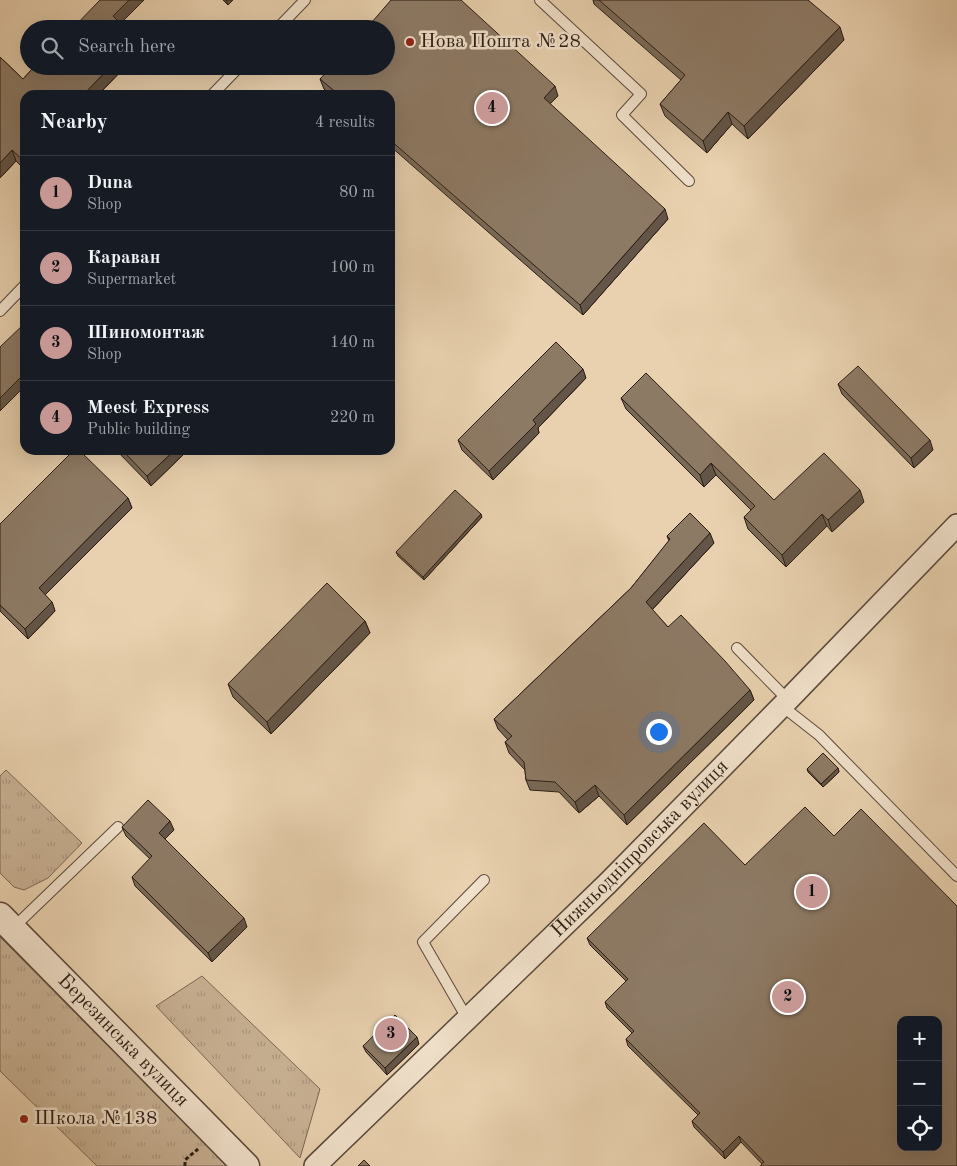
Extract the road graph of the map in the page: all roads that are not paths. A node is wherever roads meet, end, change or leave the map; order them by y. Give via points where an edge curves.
1 (540, 0) edge
2 (301, 1) edge
3 (285, 20) edge
4 (231, 75) edge
5 (217, 90) edge
6 (689, 181) dead end
7 (20, 290) edge
8 (0, 311) edge
9 (957, 525) edge
10 (737, 648) dead end
11 (785, 703) junction
12 (118, 827) dead end
13 (957, 876) edge
14 (484, 880) dead end
15 (6, 922) edge
16 (468, 1020) junction
17 (246, 1166) edge
18 (315, 1166) edge

1 - 6 lane via 641,94 622,115
2 - 3 lane
4 - 5 lane
7 - 8 lane
9 - 11 street, Нижньодніпровська вулиця
10 - 11 lane
11 - 13 lane
11 - 16 street, Нижньодніпровська вулиця
12 - 15 lane
14 - 16 lane via 423,942
15 - 17 street, Березинська вулиця
16 - 18 street, Нижньодніпровська вулиця

